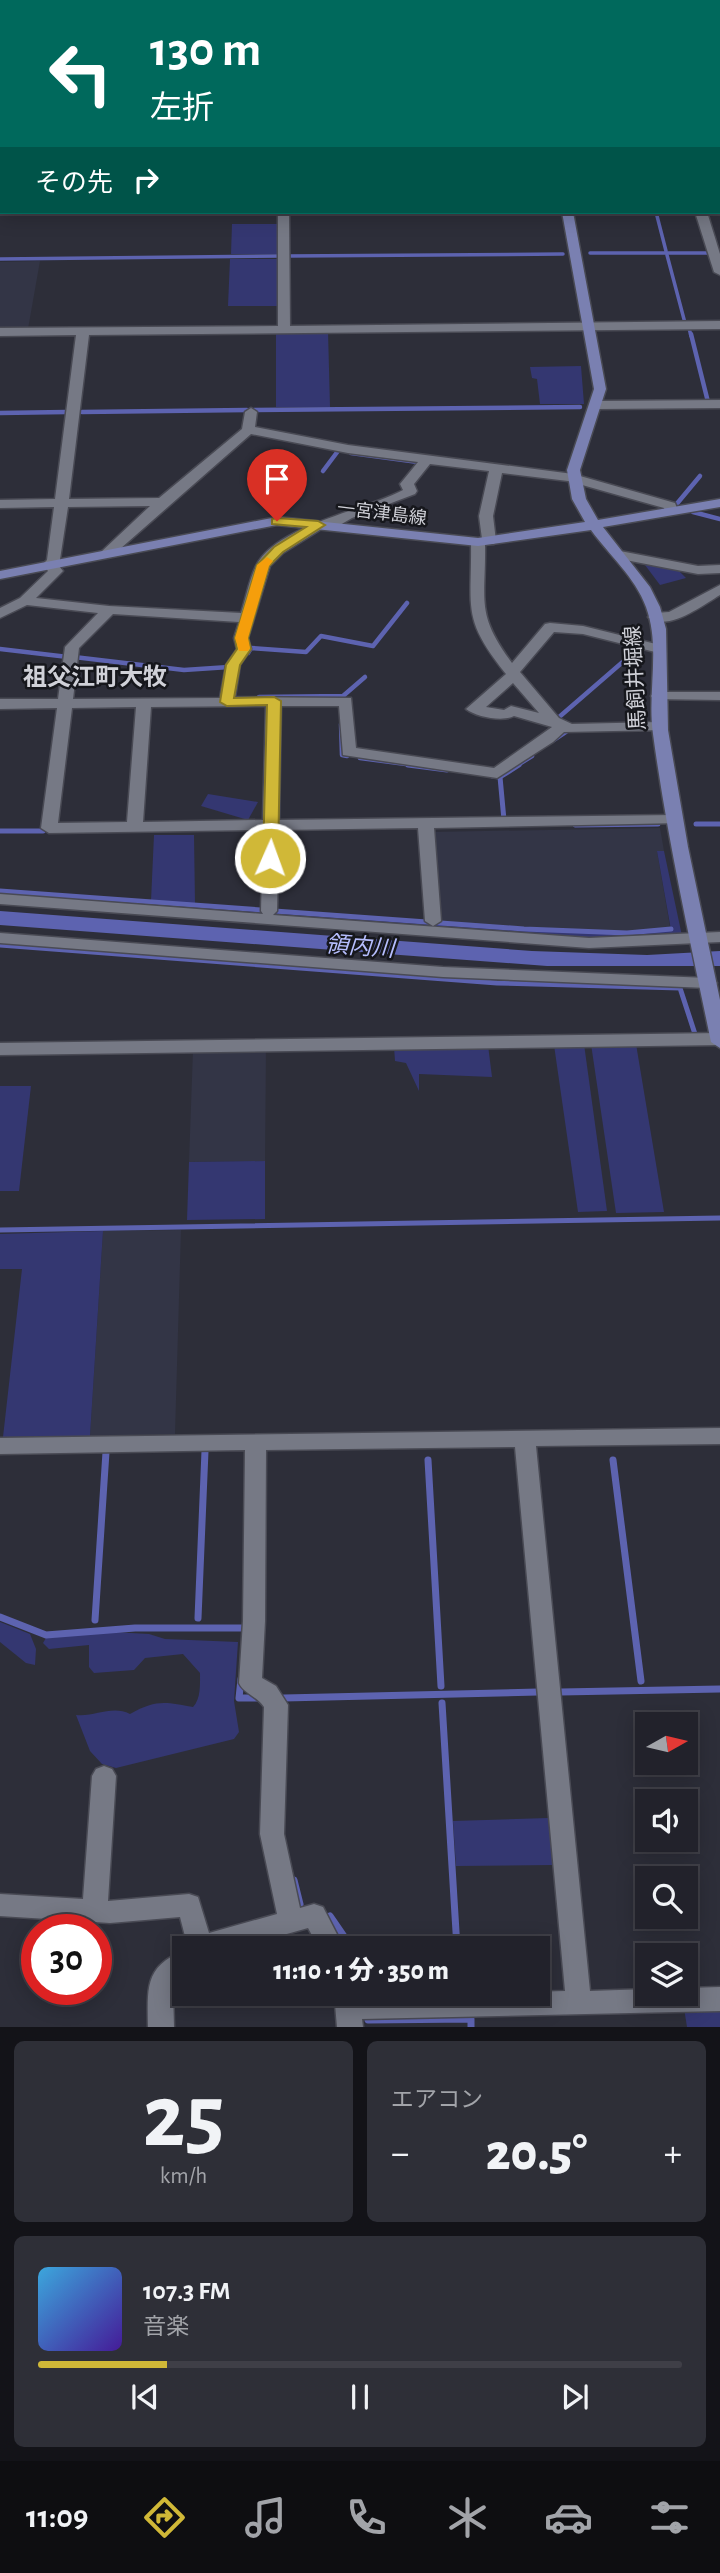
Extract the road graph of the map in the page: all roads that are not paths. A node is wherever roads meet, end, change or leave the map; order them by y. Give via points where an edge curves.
1 (283, 214) edge
2 (567, 214) edge
3 (702, 214) edge
4 (717, 254) edge
5 (720, 272) edge
6 (720, 325) edge
7 (588, 326) junction
8 (284, 329) junction
9 (83, 331) junction
10 (0, 332) edge
11 (720, 404) edge
12 (598, 405) junction
13 (250, 412) dead end
14 (248, 430) junction
15 (426, 460) junction
16 (497, 467) junction
17 (573, 479) junction
18 (162, 502) junction
19 (61, 503) junction
20 (720, 503) edge
21 (0, 504) edge
22 (671, 511) junction
23 (323, 525) junction
24 (595, 525) junction
25 (484, 542) junction
26 (107, 553) junction
27 (620, 555) junction
28 (52, 564) junction
29 (720, 569) edge
30 (0, 575) edge
31 (720, 589) edge
32 (24, 601) junction
33 (109, 610) junction
34 (0, 614) edge
35 (655, 617) junction
36 (248, 618) junction
37 (659, 649) junction
38 (513, 673) junction
39 (658, 696) junction
40 (720, 696) edge
41 (274, 701) junction
42 (227, 702) junction
43 (144, 703) junction
44 (0, 704) edge
45 (63, 704) junction
46 (557, 724) junction
47 (659, 727) junction
48 (676, 820) junction
49 (426, 823) junction
50 (271, 825) junction
51 (135, 827) junction
52 (0, 900) edge
53 (269, 911) dead end
54 (433, 920) dead end
55 (720, 937) edge
56 (0, 938) edge
57 (700, 939) junction
58 (708, 983) junction
59 (720, 1040) edge
60 (0, 1049) edge
61 (720, 1436) edge
62 (525, 1439) junction
63 (256, 1443) junction
64 (0, 1446) edge
65 (104, 1776) dead end
66 (0, 1905) edge
67 (95, 1911) junction
68 (291, 1922) junction
69 (197, 1936) edge
70 (240, 1936) edge
71 (325, 1936) edge
72 (172, 1973) edge
73 (720, 1999) edge
74 (579, 2003) junction
75 (349, 2010) edge
76 (161, 2027) edge

1 - 8 street
2 - 7 main road
3 - 4 street
4 - 5 street
6 - 7 street
7 - 8 street
7 - 12 main road via 600,389
8 - 9 street
9 - 10 street
9 - 19 street
11 - 12 street
12 - 17 main road
13 - 14 street
14 - 15 street
14 - 18 street
15 - 16 street
15 - 23 street via 407,484 410,491 397,500
16 - 17 street
16 - 25 street
17 - 22 street via 670,506
17 - 24 main road, 馬飼井堀線 via 582,507
18 - 19 street
18 - 26 street
19 - 21 street
19 - 28 street
20 - 22 main road, 一宮津島線
22 - 24 main road, 一宮津島線
23 - 25 main road, 一宮津島線
23 - 26 main road, 一宮津島線 via 261,523
23 - 36 street via 278,550 263,565
24 - 25 main road, 一宮津島線
24 - 27 main road, 馬飼井堀線
25 - 38 street via 477,613
26 - 28 main road, 一宮津島線
27 - 29 street via 698,570
27 - 35 main road, 馬飼井堀線 via 638,576
28 - 30 main road, 一宮津島線
28 - 32 street via 55,570
31 - 35 street via 672,616
32 - 33 street
32 - 34 street
33 - 36 street
33 - 45 street via 72,647
35 - 37 main road, 馬飼井堀線
36 - 42 street via 244,649 233,665
37 - 38 street via 550,626
37 - 39 main road, 馬飼井堀線
38 - 46 street
38 - 46 street via 474,709 507,715 511,711
39 - 40 street
39 - 47 main road, 馬飼井堀線
41 - 42 street
41 - 46 street via 346,701 348,752 497,773 548,739
41 - 50 street
42 - 43 street
43 - 45 street
43 - 51 street
44 - 45 street
45 - 51 street via 49,828
46 - 47 street
47 - 48 main road, 馬飼井堀線
48 - 49 street
48 - 57 main road, 馬飼井堀線
49 - 50 street
49 - 54 street
50 - 51 street
50 - 53 street
52 - 57 street via 589,943
55 - 57 street
56 - 58 street via 446,973
57 - 58 main road, 馬飼井堀線
58 - 59 main road, 馬飼井堀線
59 - 60 street
61 - 62 street
62 - 63 street
62 - 74 street
63 - 64 street
63 - 68 street via 250,1683 268,1693 276,1705 272,1834
65 - 67 street
66 - 67 street
67 - 69 street via 188,1905
68 - 70 street
68 - 71 street via 314,1915
72 - 76 street via 160,1984
73 - 74 street
74 - 75 street

